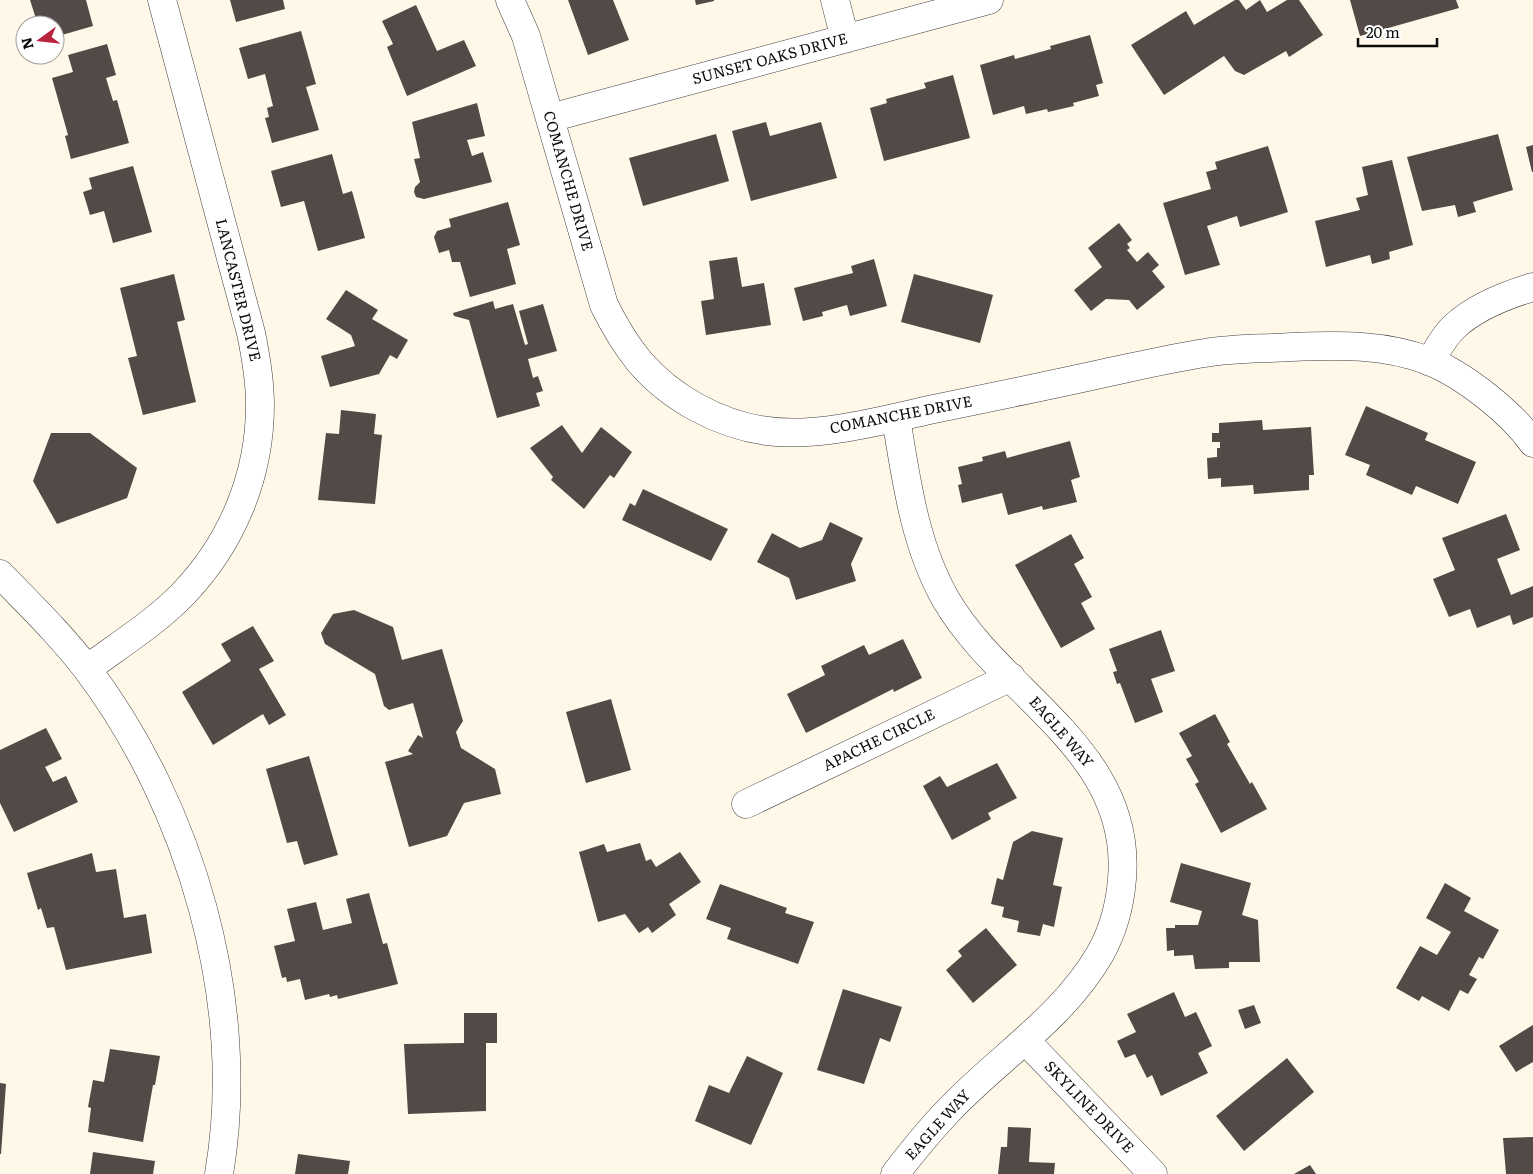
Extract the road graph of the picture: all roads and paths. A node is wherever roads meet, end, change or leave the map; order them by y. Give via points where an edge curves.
1 (162, 0) edge
2 (510, 0) edge
3 (835, 0) edge
4 (989, 0) edge
5 (845, 39) junction
6 (550, 118) junction
7 (1533, 286) edge
8 (1430, 362) junction
9 (896, 418) junction
10 (1533, 443) edge
11 (0, 574) edge
12 (87, 669) junction
13 (1011, 677) junction
14 (746, 804) dead end
15 (1025, 1040) junction
16 (219, 1174) edge
17 (895, 1174) edge
18 (1152, 1174) edge

1 - 12 street, LANCASTER DRIVE via 251,333 258,369 259,437 253,471 243,500 215,555 169,607
2 - 6 street, COMANCHE DRIVE via 526,36
3 - 5 street
4 - 5 street, SUNSET OAKS DRIVE
5 - 6 street, SUNSET OAKS DRIVE
6 - 9 street, COMANCHE DRIVE via 604,305 620,336 665,386 692,405 720,418 765,431 787,434 810,432
7 - 8 street via 1467,316 1453,328
8 - 9 street, COMANCHE DRIVE via 1350,345 1207,352
8 - 10 street, COMANCHE DRIVE via 1470,384
9 - 13 street, EAGLE WAY via 914,515 930,568 944,597 972,637
11 - 12 street
12 - 16 street via 124,723 178,832 214,952 225,1059 226,1108
13 - 14 street, APACHE CIRCLE
13 - 15 street, EAGLE WAY via 1077,746 1093,768 1116,814 1122,840 1121,894 1114,923 1101,952 1085,977
15 - 17 street, EAGLE WAY via 948,1110
15 - 18 street, SKYLINE DRIVE

